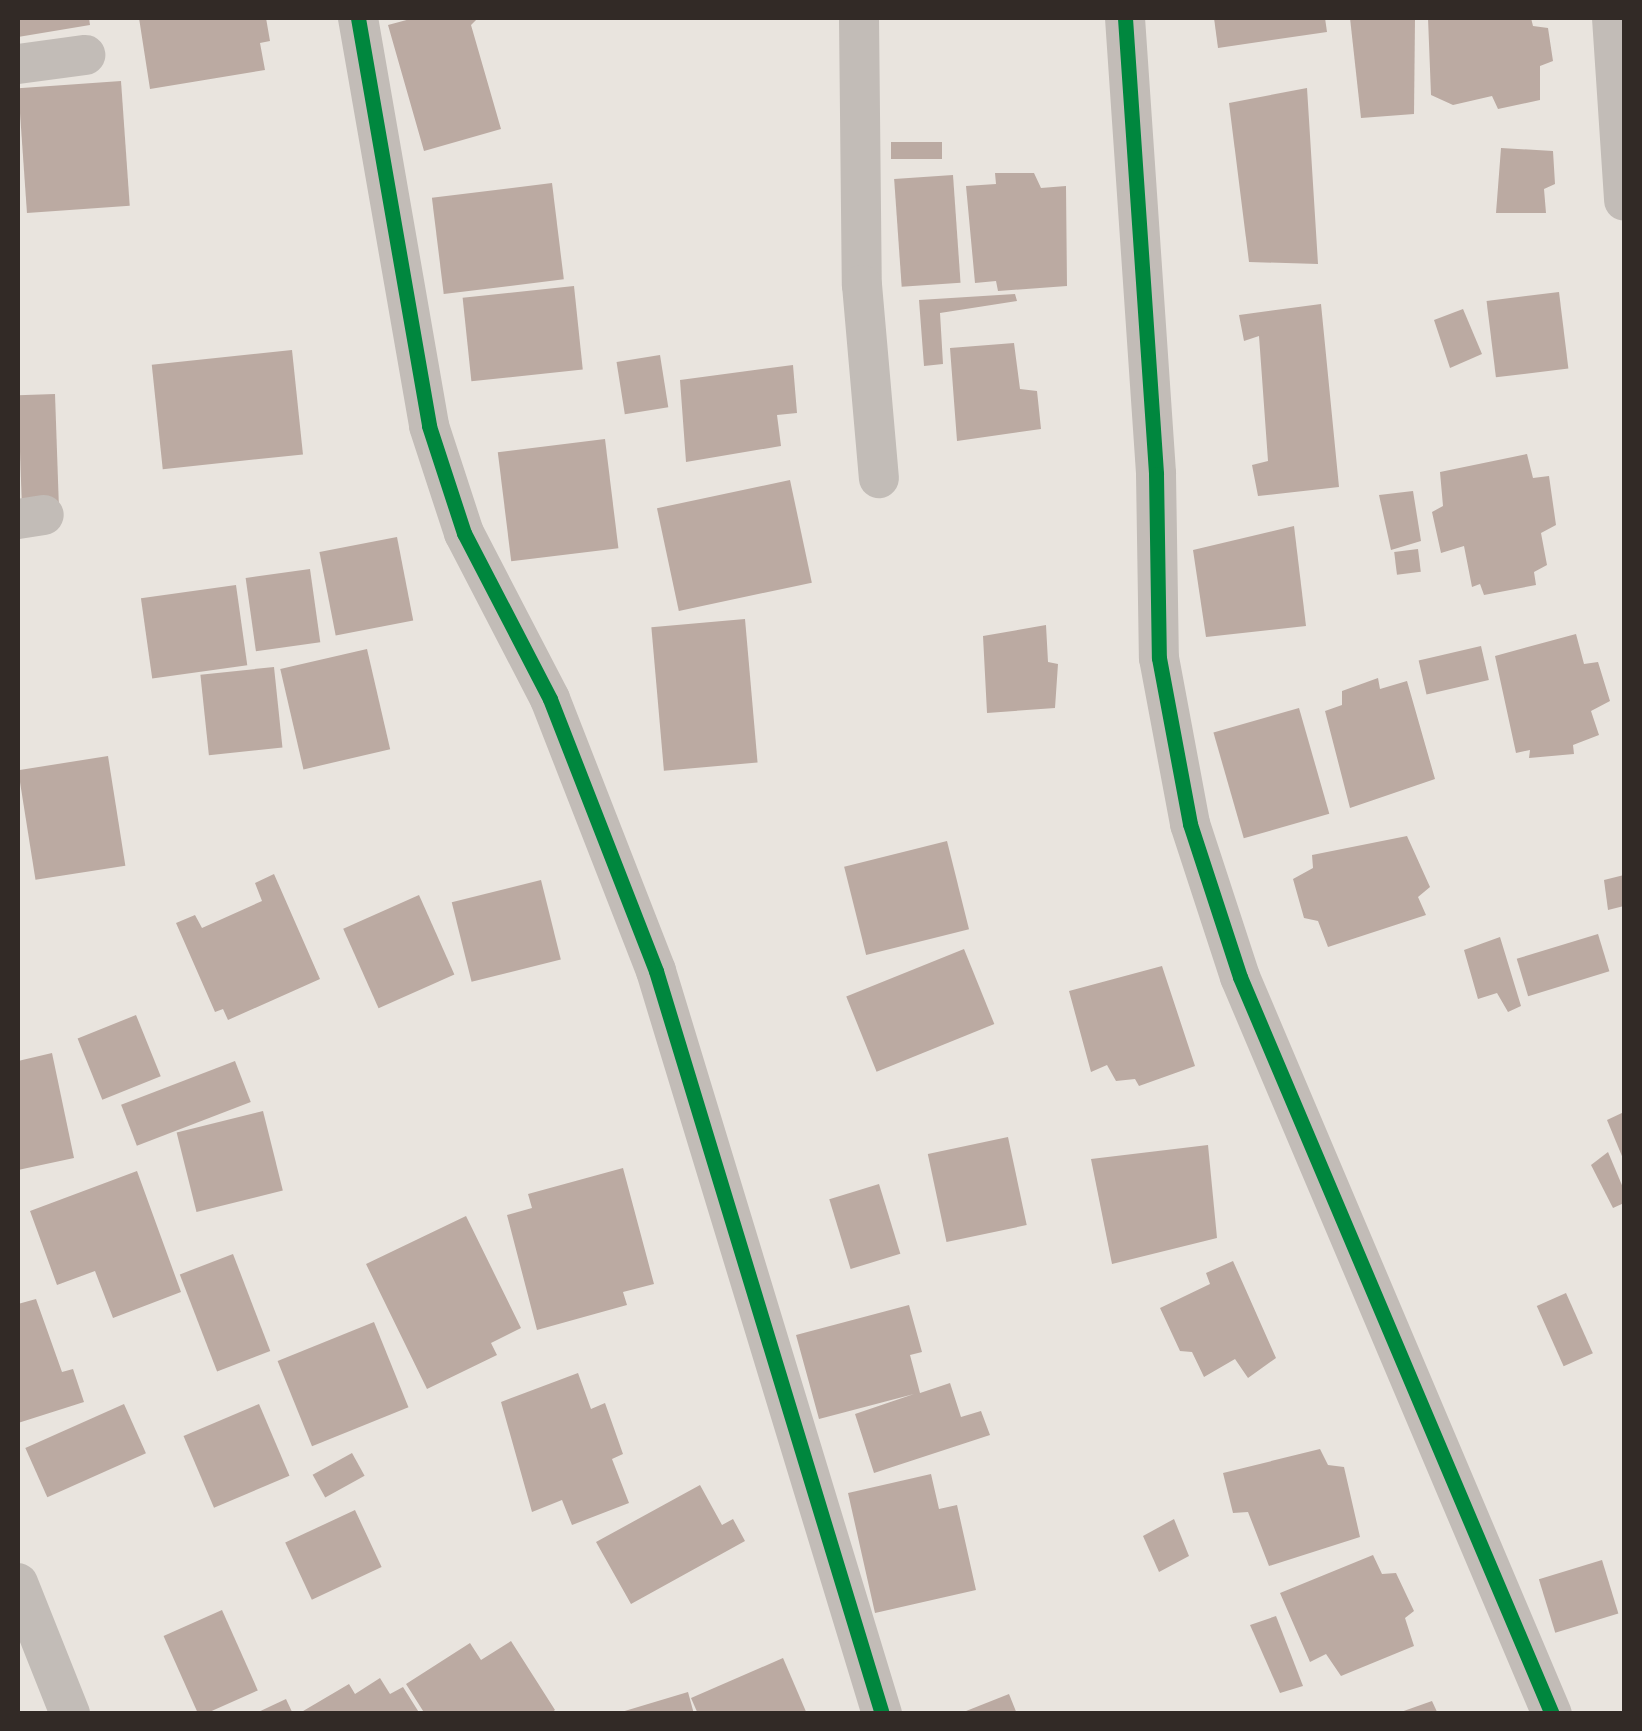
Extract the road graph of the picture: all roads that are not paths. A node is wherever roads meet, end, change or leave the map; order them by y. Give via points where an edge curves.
1 (358, 18) edge
2 (859, 18) edge
3 (1126, 18) edge
4 (1612, 18) edge
5 (85, 55) dead end
6 (18, 64) edge
7 (1624, 201) edge
8 (879, 478) dead end
9 (18, 1583) edge
10 (70, 1714) edge
11 (882, 1714) edge
12 (1552, 1714) edge

1 - 11 street via 429,426 464,534 550,699 656,971
2 - 8 street via 862,285
3 - 12 street via 1156,474 1159,658 1190,824 1240,978
4 - 7 street
5 - 6 street
9 - 10 street

